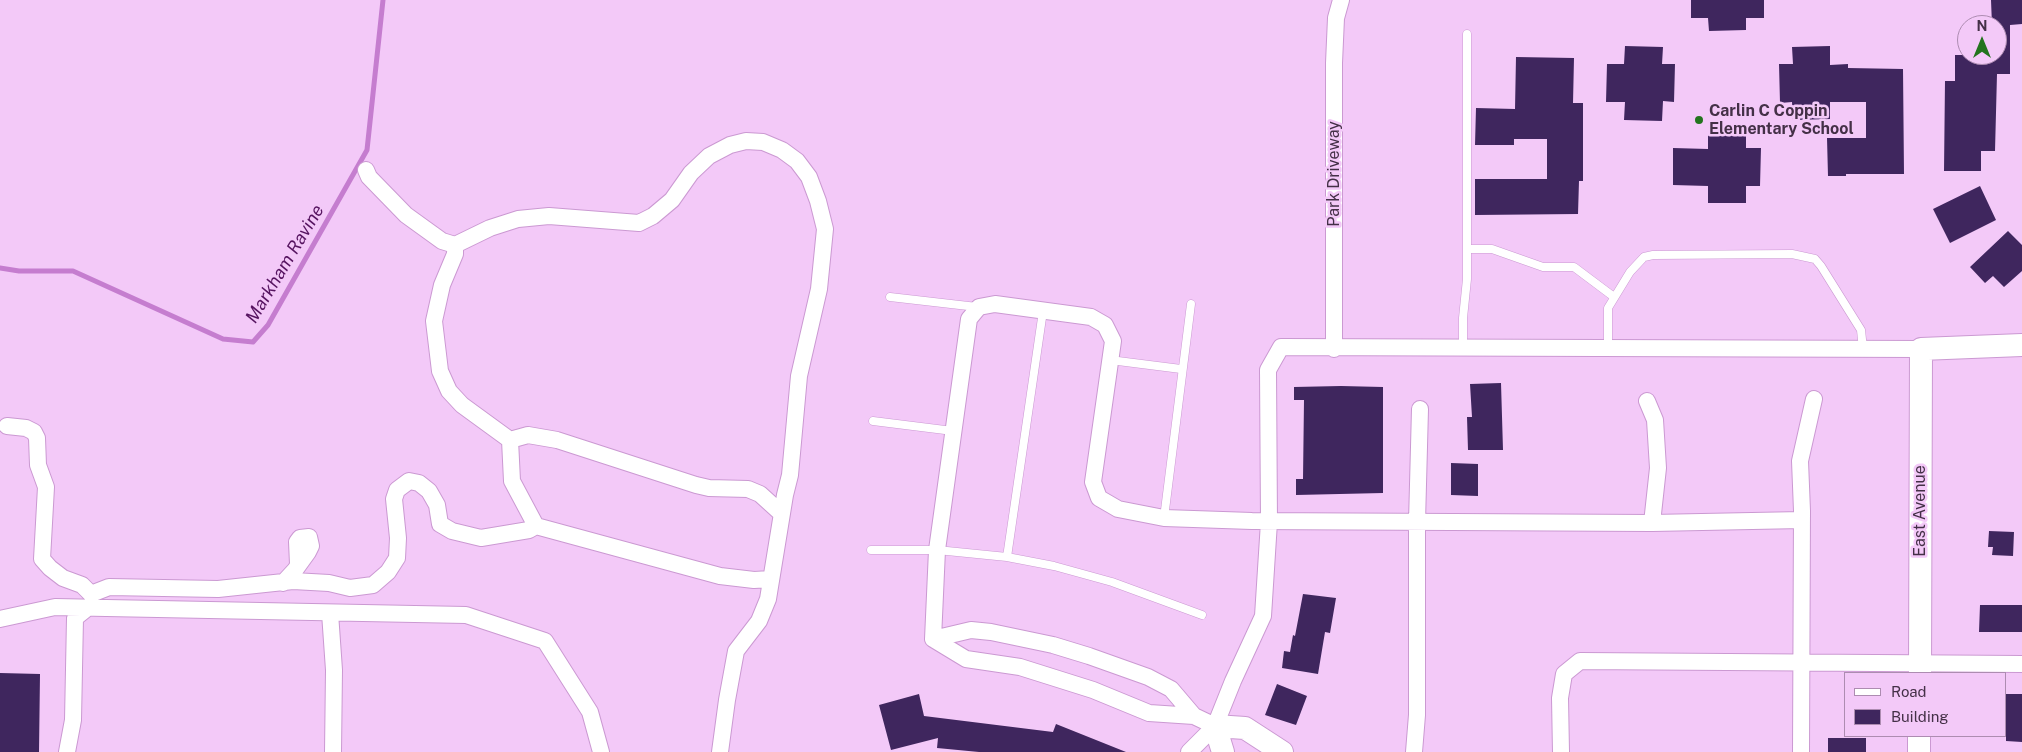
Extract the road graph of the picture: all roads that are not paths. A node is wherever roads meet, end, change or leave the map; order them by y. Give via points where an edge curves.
1 (1341, 0) edge
2 (1467, 34) dead end
3 (366, 170) dead end
4 (455, 245) junction
5 (1467, 249) junction
6 (890, 297) dead end
7 (1614, 297) junction
8 (1190, 304) dead end
9 (979, 308) junction
10 (1043, 310) junction
11 (2022, 345) edge
12 (1463, 348) junction
13 (1608, 348) junction
14 (1862, 348) junction
15 (1334, 349) junction
16 (1921, 349) junction
17 (1110, 360) junction
18 (1182, 369) junction
19 (1814, 399) dead end
20 (1647, 401) dead end
21 (1420, 409) dead end
22 (873, 421) dead end
23 (7, 426) dead end
24 (954, 431) junction
25 (510, 440) junction
26 (782, 514) junction
27 (1164, 518) junction
28 (1802, 520) junction
29 (1269, 522) junction
30 (1418, 522) junction
31 (1652, 523) junction
32 (536, 526) junction
33 (871, 550) dead end
34 (937, 550) junction
35 (1007, 557) junction
36 (298, 564) dead end
37 (771, 580) junction
38 (283, 583) junction
39 (91, 601) junction
40 (330, 612) junction
41 (1202, 615) dead end
42 (0, 618) edge
43 (933, 639) junction
44 (1802, 662) junction
45 (2022, 664) edge
46 (1920, 669) edge
47 (1194, 716) junction
48 (1215, 726) junction
49 (1919, 737) edge
50 (67, 752) edge
51 (333, 752) edge
52 (601, 752) edge
53 (720, 752) edge
54 (1189, 752) edge
55 (1223, 752) edge
56 (1282, 752) edge
57 (1414, 752) edge
58 (1561, 752) edge
59 (1801, 752) edge
60 (1919, 752) edge

1 - 15 street, Park Driveway via 1336,18 1334,63
2 - 5 lane
3 - 4 street via 406,215 442,241
4 - 25 street via 434,321 440,371 449,391 462,406
4 - 26 street via 518,219 548,216 639,223 654,216 672,200 691,173 709,156 746,141 763,142 797,161 809,177 825,229 819,289 799,376 792,456
5 - 7 lane via 1492,249 1544,267 1574,267
5 - 12 lane
6 - 9 lane
7 - 13 lane via 1608,308
7 - 14 lane via 1636,264 1653,255 1805,255 1821,266 1861,330
8 - 18 lane
9 - 10 street via 995,304
9 - 24 street via 969,319
10 - 17 street via 1091,317 1105,326 1113,341
10 - 35 lane
11 - 16 street
12 - 13 street
12 - 15 street
13 - 14 street
14 - 16 street
15 - 29 street via 1281,347 1268,370
16 - 46 street, East Avenue
17 - 18 lane
17 - 27 street via 1093,482 1099,498 1118,509
18 - 27 lane
19 - 28 street via 1800,461
20 - 31 street via 1655,420 1658,468
21 - 30 street
22 - 24 lane
23 - 39 street via 26,428 37,438 38,465 46,487 42,560 63,578 82,585
24 - 34 street
25 - 26 street via 528,435 557,440 709,488 748,489 760,494
25 - 32 street via 512,481
26 - 37 street
27 - 29 street
28 - 31 street
28 - 44 street
29 - 30 street
29 - 48 street via 1263,616
30 - 31 street
30 - 57 street via 1418,715
32 - 37 street via 720,576
32 - 38 street via 492,538 452,532 440,524 437,505 429,491 419,483 410,482 397,490 394,499 399,549 393,566 382,579 362,588 329,582
33 - 34 lane
34 - 35 lane
34 - 43 street
35 - 41 lane via 1112,582
36 - 38 street
37 - 53 street via 759,621 736,651
38 - 39 street via 218,589 109,587
39 - 40 street
39 - 42 street
39 - 50 street via 75,618 73,720
40 - 51 street via 334,670
40 - 52 street via 466,615 545,641 590,712
43 - 47 street via 966,659 1020,667 1093,690 1149,713
43 - 47 street via 971,630 985,631 1089,656 1148,677 1171,689
44 - 46 street
44 - 58 street via 1580,661 1564,674 1560,698
44 - 59 street
45 - 46 street
47 - 48 street
48 - 54 street
48 - 55 street
48 - 56 street via 1245,728
49 - 60 street

